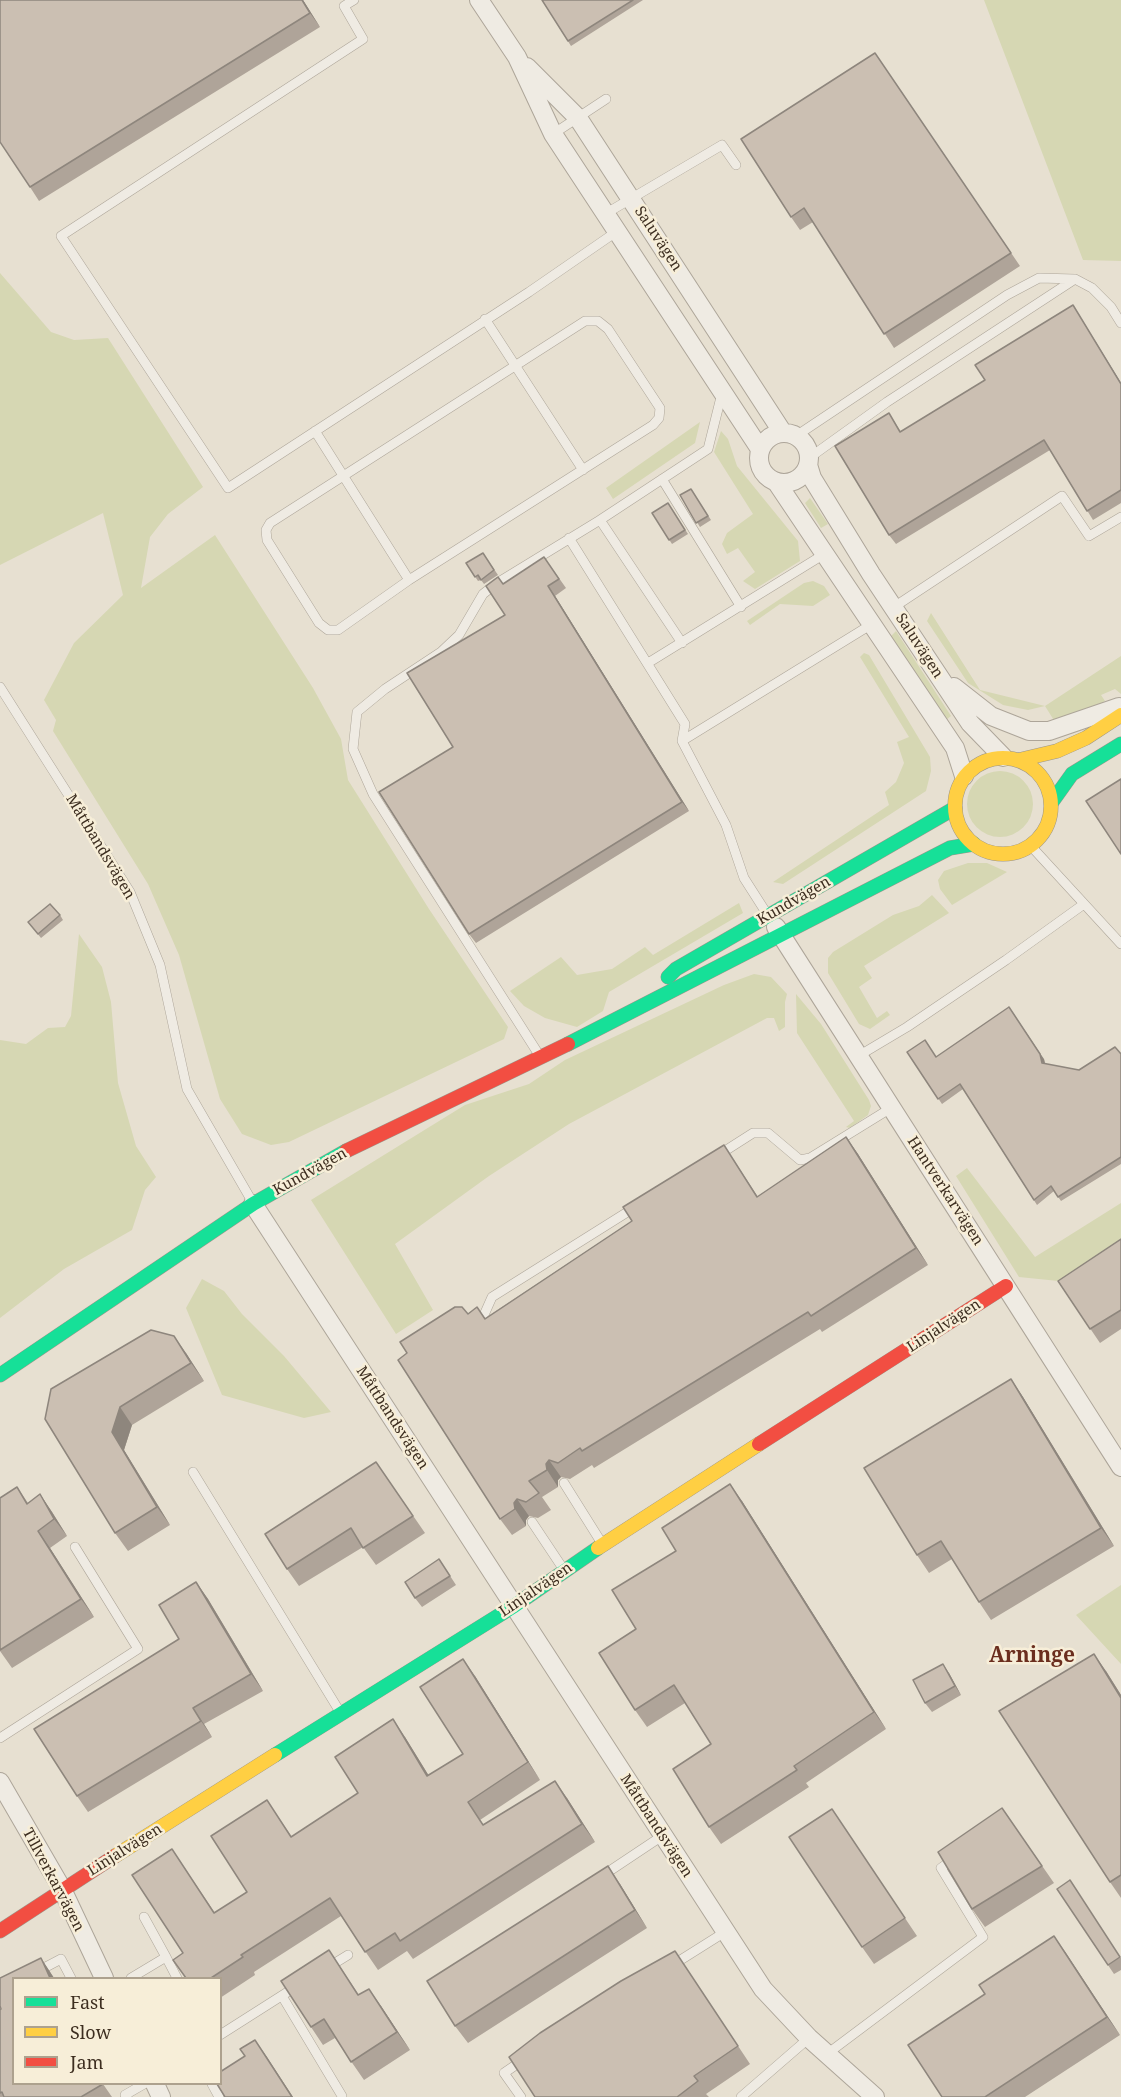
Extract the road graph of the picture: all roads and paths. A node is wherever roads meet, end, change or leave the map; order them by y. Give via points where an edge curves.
1 (354, 0) edge
2 (479, 0) edge
3 (342, 3) edge
4 (517, 57) junction
5 (606, 99) dead end
6 (578, 118) junction
7 (554, 134) junction
8 (736, 165) dead end
9 (632, 199) junction
10 (605, 214) junction
11 (616, 232) junction
12 (1075, 279) junction
13 (485, 319) junction
14 (1121, 323) edge
15 (516, 367) junction
16 (723, 389) junction
17 (315, 431) junction
18 (790, 434) junction
19 (760, 449) junction
20 (809, 462) junction
21 (583, 471) junction
22 (344, 476) junction
23 (662, 479) junction
24 (777, 483) junction
25 (1121, 517) edge
26 (600, 519) junction
27 (569, 538) junction
28 (826, 553) junction
29 (409, 580) junction
30 (741, 607) junction
31 (894, 607) junction
32 (872, 624) junction
33 (682, 643) junction
34 (929, 661) junction
35 (648, 663) junction
36 (0, 687) edge
37 (1121, 707) edge
38 (1121, 715) edge
39 (682, 741) junction
40 (1121, 744) edge
41 (1011, 758) junction
42 (964, 776) junction
43 (1052, 802) junction
44 (955, 808) junction
45 (974, 844) junction
46 (1030, 846) junction
47 (1084, 904) junction
48 (768, 916) junction
49 (782, 936) junction
50 (1121, 944) edge
51 (640, 1005) junction
52 (860, 1055) junction
53 (542, 1059) junction
54 (891, 1108) junction
55 (713, 1159) edge
56 (643, 1203) edge
57 (253, 1204) junction
58 (1006, 1286) junction
59 (480, 1324) edge
60 (0, 1375) edge
61 (1121, 1467) edge
62 (194, 1472) dead end
63 (564, 1483) dead end
64 (532, 1522) dead end
65 (602, 1545) junction
66 (75, 1547) dead end
67 (565, 1571) junction
68 (513, 1606) junction
69 (341, 1714) junction
70 (0, 1738) edge
71 (0, 1782) edge
72 (663, 1836) junction
73 (961, 1854) edge
74 (595, 1880) edge
75 (62, 1889) junction
76 (144, 1917) dead end
77 (0, 1931) edge
78 (725, 1932) junction
79 (348, 1955) dead end
80 (166, 1957) junction
81 (320, 1972) edge
82 (660, 1973) edge
83 (27, 1977) edge
84 (70, 1977) edge
85 (104, 1977) edge
86 (133, 1977) edge
87 (176, 1977) edge
88 (310, 1978) edge
89 (282, 1996) junction
90 (222, 2034) edge
91 (809, 2038) junction
92 (533, 2054) edge
93 (827, 2054) junction
94 (142, 2085) edge
95 (342, 2096) edge
96 (127, 2097) edge
97 (521, 2097) edge
98 (741, 2097) edge
99 (875, 2097) edge

1 - 3 lane
2 - 4 street, Saluvägen
3 - 17 lane via 363,39 61,236 228,488
4 - 6 street, Saluvägen
4 - 7 street, Saluvägen
5 - 6 lane
6 - 7 lane
6 - 9 street, Saluvägen
7 - 10 street, Saluvägen
8 - 9 lane via 722,145
9 - 10 lane
9 - 18 street, Saluvägen
10 - 11 street, Saluvägen
11 - 13 lane
11 - 16 street, Saluvägen
12 - 14 lane via 1092,288
12 - 18 lane via 1039,278 1007,295
12 - 20 lane via 887,402
13 - 15 lane
13 - 17 lane
15 - 21 lane
15 - 21 lane via 585,321 598,321 608,329 654,398 660,408 653,425
15 - 22 lane
16 - 19 street, Saluvägen
16 - 23 lane via 708,449
17 - 22 lane
18 - 19 street via 769,437
18 - 20 street, Saluvägen via 806,445
19 - 24 street, Saluvägen via 759,466
20 - 24 street via 800,478
20 - 31 street, Saluvägen via 812,478
21 - 29 lane
22 - 29 lane
22 - 29 lane via 270,523 266,530 272,550 319,623 328,630 338,630
23 - 26 lane
23 - 30 lane
24 - 28 street, Saluvägen
25 - 31 lane via 1089,536 1062,496
26 - 27 lane
26 - 33 lane
27 - 35 lane
27 - 53 lane via 483,594 459,635 441,652 357,712 353,749 373,794
28 - 30 lane
28 - 32 street, Saluvägen
30 - 33 lane
31 - 34 street, Saluvägen
32 - 39 lane
32 - 42 street, Saluvägen via 955,748
33 - 35 lane
34 - 37 street via 966,698 991,716 1029,731 1049,731
34 - 41 street, Saluvägen via 970,723
35 - 39 lane via 685,724
36 - 57 lane, Måttbandsvägen via 130,892 160,965 187,1089
38 - 41 street via 1057,752
39 - 48 lane via 726,825 744,878
40 - 43 street via 1072,774
41 - 42 street via 986,760
41 - 43 street via 1042,776
42 - 44 street
43 - 46 street via 1050,819
44 - 45 street via 960,826
44 - 48 street, Kundvägen
45 - 46 street via 989,852 1006,854
45 - 49 street, Kundvägen via 950,848
46 - 47 lane
47 - 50 lane
47 - 52 lane via 907,1027
48 - 49 street, Hantverkarvägen
48 - 51 street, Kundvägen via 676,969
49 - 51 street, Kundvägen
49 - 52 street, Hantverkarvägen
51 - 53 street, Kundvägen
52 - 54 street, Hantverkarvägen
53 - 57 street, Kundvägen via 390,1128
54 - 55 lane via 810,1158 800,1160 768,1133 753,1133
54 - 58 street, Hantverkarvägen
56 - 59 lane via 492,1297
57 - 60 street, Kundvägen
57 - 68 street, Måttbandsvägen
58 - 61 street, Hantverkarvägen
58 - 65 street, Linjalvägen
62 - 69 lane
63 - 65 lane
64 - 67 lane
65 - 67 street, Linjalvägen
66 - 70 lane via 138,1649
67 - 68 street, Linjalvägen
68 - 69 street, Linjalvägen
68 - 72 street, Måttbandsvägen
69 - 75 street, Linjalvägen
71 - 75 street, Tillverkarvägen
72 - 74 lane
72 - 78 street, Måttbandsvägen
73 - 93 lane via 941,1868 983,1937
75 - 77 street, Linjalvägen
75 - 85 street, Tillverkarvägen
76 - 80 lane
78 - 82 lane
78 - 91 street, Måttbandsvägen via 763,1989
79 - 81 lane
80 - 86 lane
80 - 87 lane
83 - 84 lane via 61,1959
88 - 89 lane
89 - 90 lane
89 - 95 lane
91 - 93 street, Måttbandsvägen
91 - 98 lane
92 - 97 lane via 504,2073
93 - 99 street, Måttbandsvägen
94 - 96 lane

